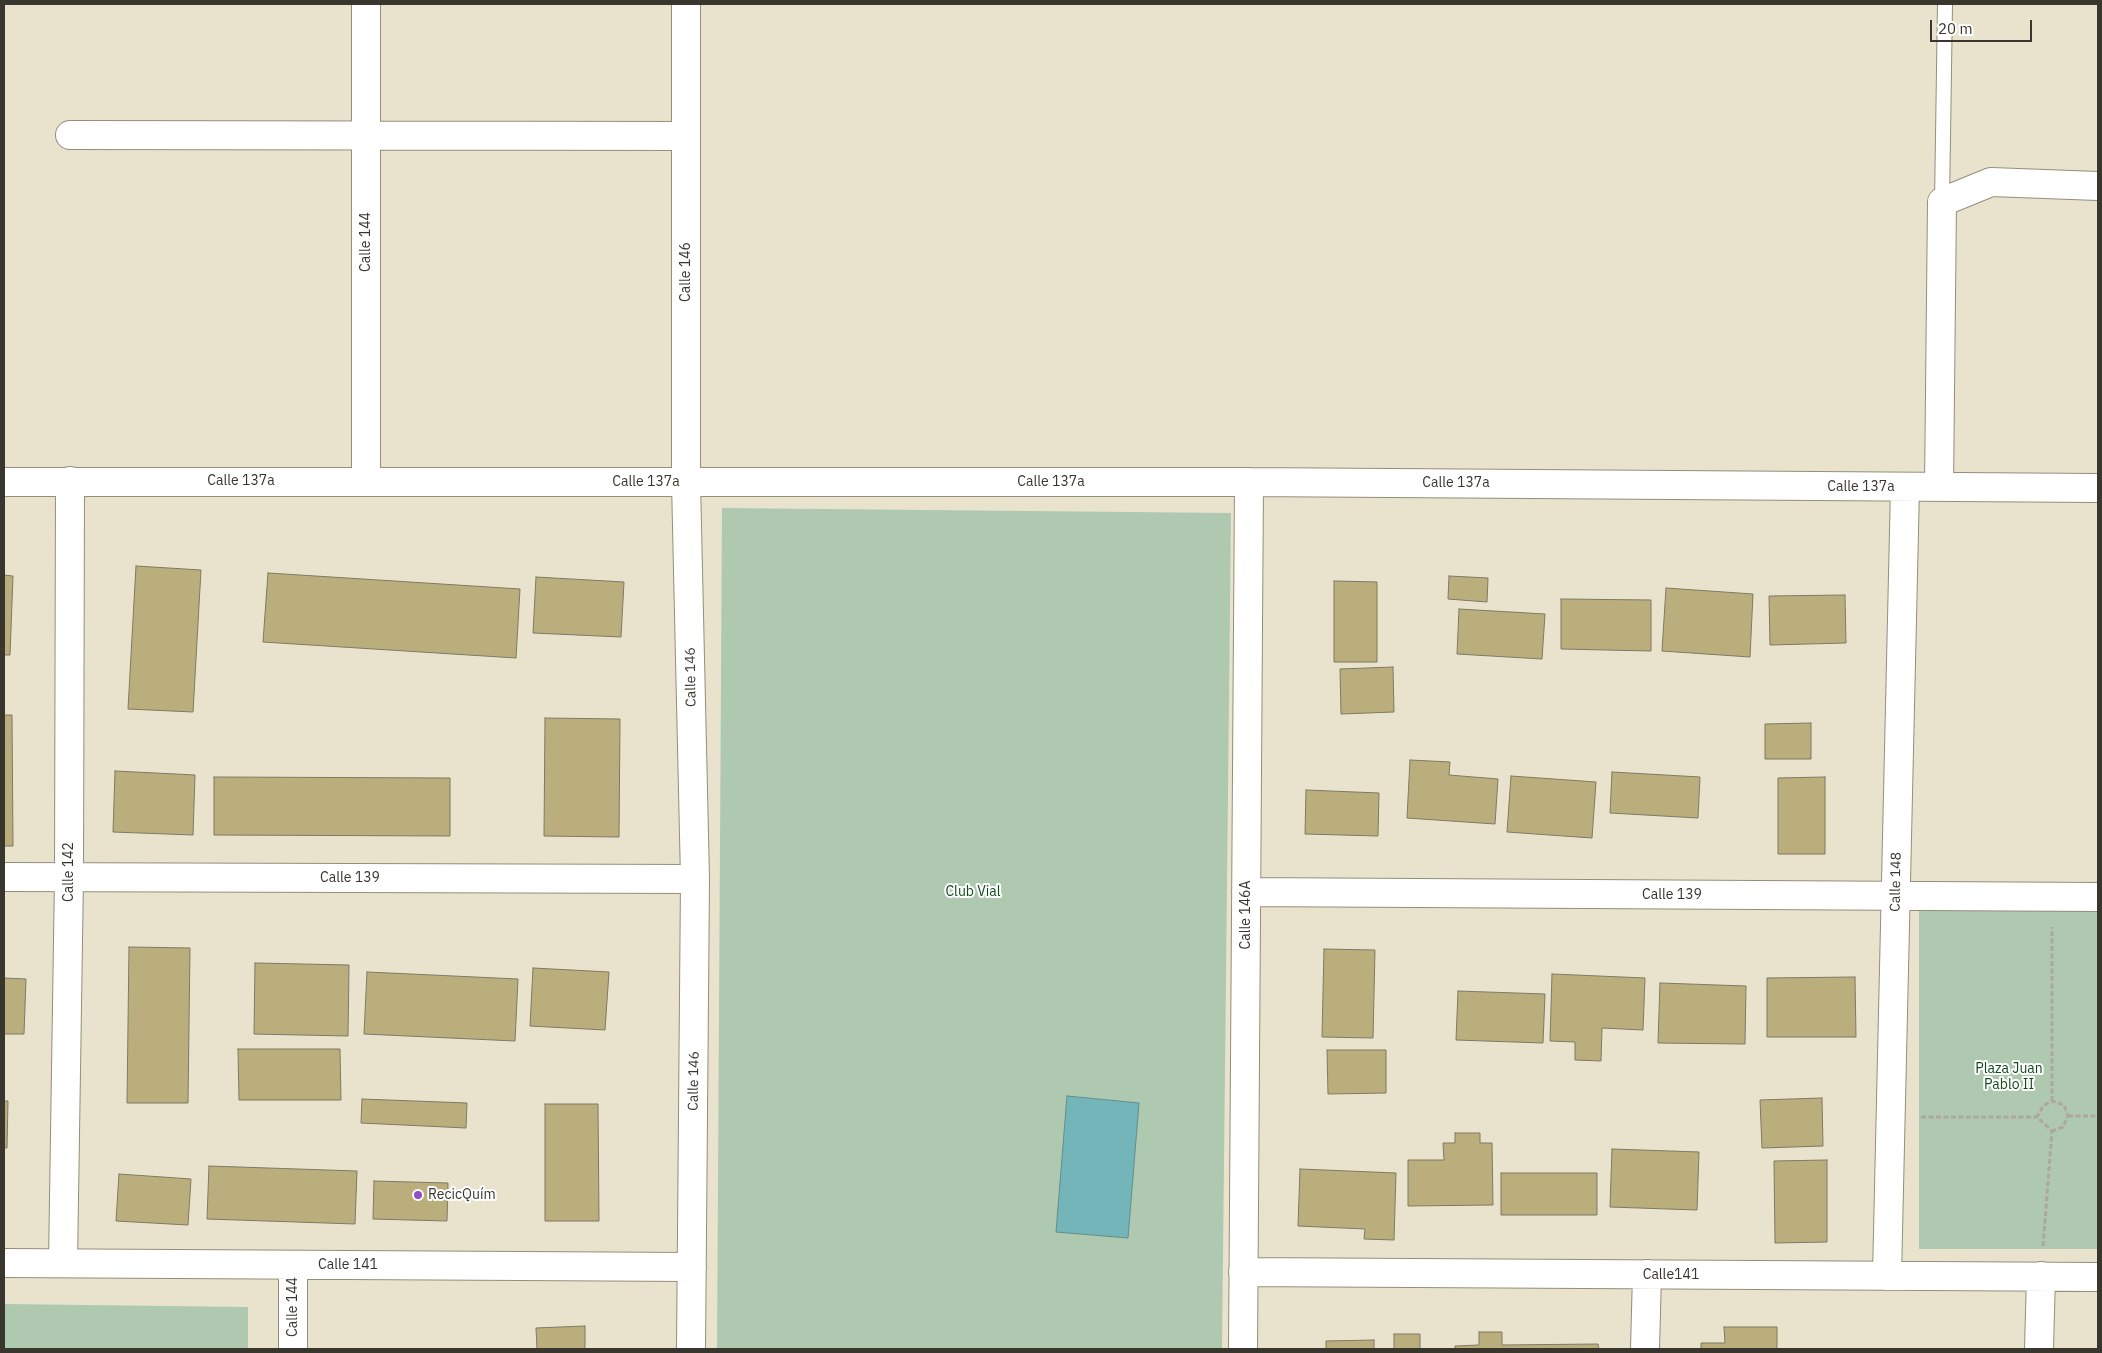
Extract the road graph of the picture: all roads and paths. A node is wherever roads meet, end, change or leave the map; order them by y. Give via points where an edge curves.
1 (366, 4) edge
2 (686, 4) edge
3 (1945, 4) edge
4 (70, 135) dead end
5 (366, 135) junction
6 (686, 136) junction
7 (2098, 186) edge
8 (1942, 202) junction
9 (70, 481) junction
10 (366, 481) junction
11 (4, 482) edge
12 (686, 482) junction
13 (1249, 482) junction
14 (1905, 487) junction
15 (1939, 487) junction
16 (2098, 488) edge
17 (4, 877) edge
18 (69, 877) junction
19 (695, 879) junction
20 (1246, 892) junction
21 (1896, 896) junction
22 (2052, 897) junction
23 (2098, 897) edge
24 (2052, 1101) junction
25 (2068, 1116) junction
26 (2098, 1116) edge
27 (1891, 1117) junction
28 (2037, 1117) junction
29 (2052, 1131) junction
30 (4, 1263) edge
31 (63, 1263) junction
32 (293, 1265) junction
33 (692, 1267) junction
34 (1243, 1272) junction
35 (1647, 1274) junction
36 (1887, 1276) junction
37 (2041, 1276) junction
38 (2098, 1277) edge
39 (293, 1349) edge
40 (691, 1349) edge
41 (1243, 1349) edge
42 (1645, 1349) edge
43 (2039, 1349) edge

1 - 5 street, Calle 144
2 - 6 street, Calle 146
3 - 8 lane
4 - 5 street
5 - 6 street
5 - 10 street, Calle 144
6 - 12 street, Calle 146
7 - 8 street via 1991,182
8 - 15 street
9 - 10 street, Calle 137a
9 - 11 street, Calle 137a
9 - 18 street, Calle 142
10 - 12 street, Calle 137a
12 - 13 street, Calle 137a
12 - 19 street, Calle 146
13 - 14 street, Calle 137a
13 - 20 street, Calle 146A
14 - 15 street, Calle 137a
14 - 21 street, Calle 148
15 - 16 street, Calle 137a
17 - 18 street, Calle 139
18 - 19 street, Calle 139
18 - 31 street, Calle 142
19 - 33 street, Calle 146
20 - 21 street, Calle 139
20 - 34 street, Calle 146A
21 - 22 street, Calle 139
21 - 27 street, Calle 148
22 - 23 street, Calle 139
22 - 24 path
24 - 25 path via 2064,1105
24 - 28 path via 2043,1106
25 - 26 path
25 - 29 path via 2063,1128
27 - 28 path
27 - 36 street, Calle 148
28 - 29 path
29 - 37 path
30 - 31 street, Calle 141
31 - 32 street, Calle 141
32 - 33 street, Calle 141
32 - 39 street, Calle 144
33 - 40 street, Calle 146
34 - 35 street, Calle141
34 - 41 street, Calle 146A
35 - 36 street, Calle141
35 - 42 street
36 - 37 street, Calle141
37 - 38 street, Calle141
37 - 43 street

